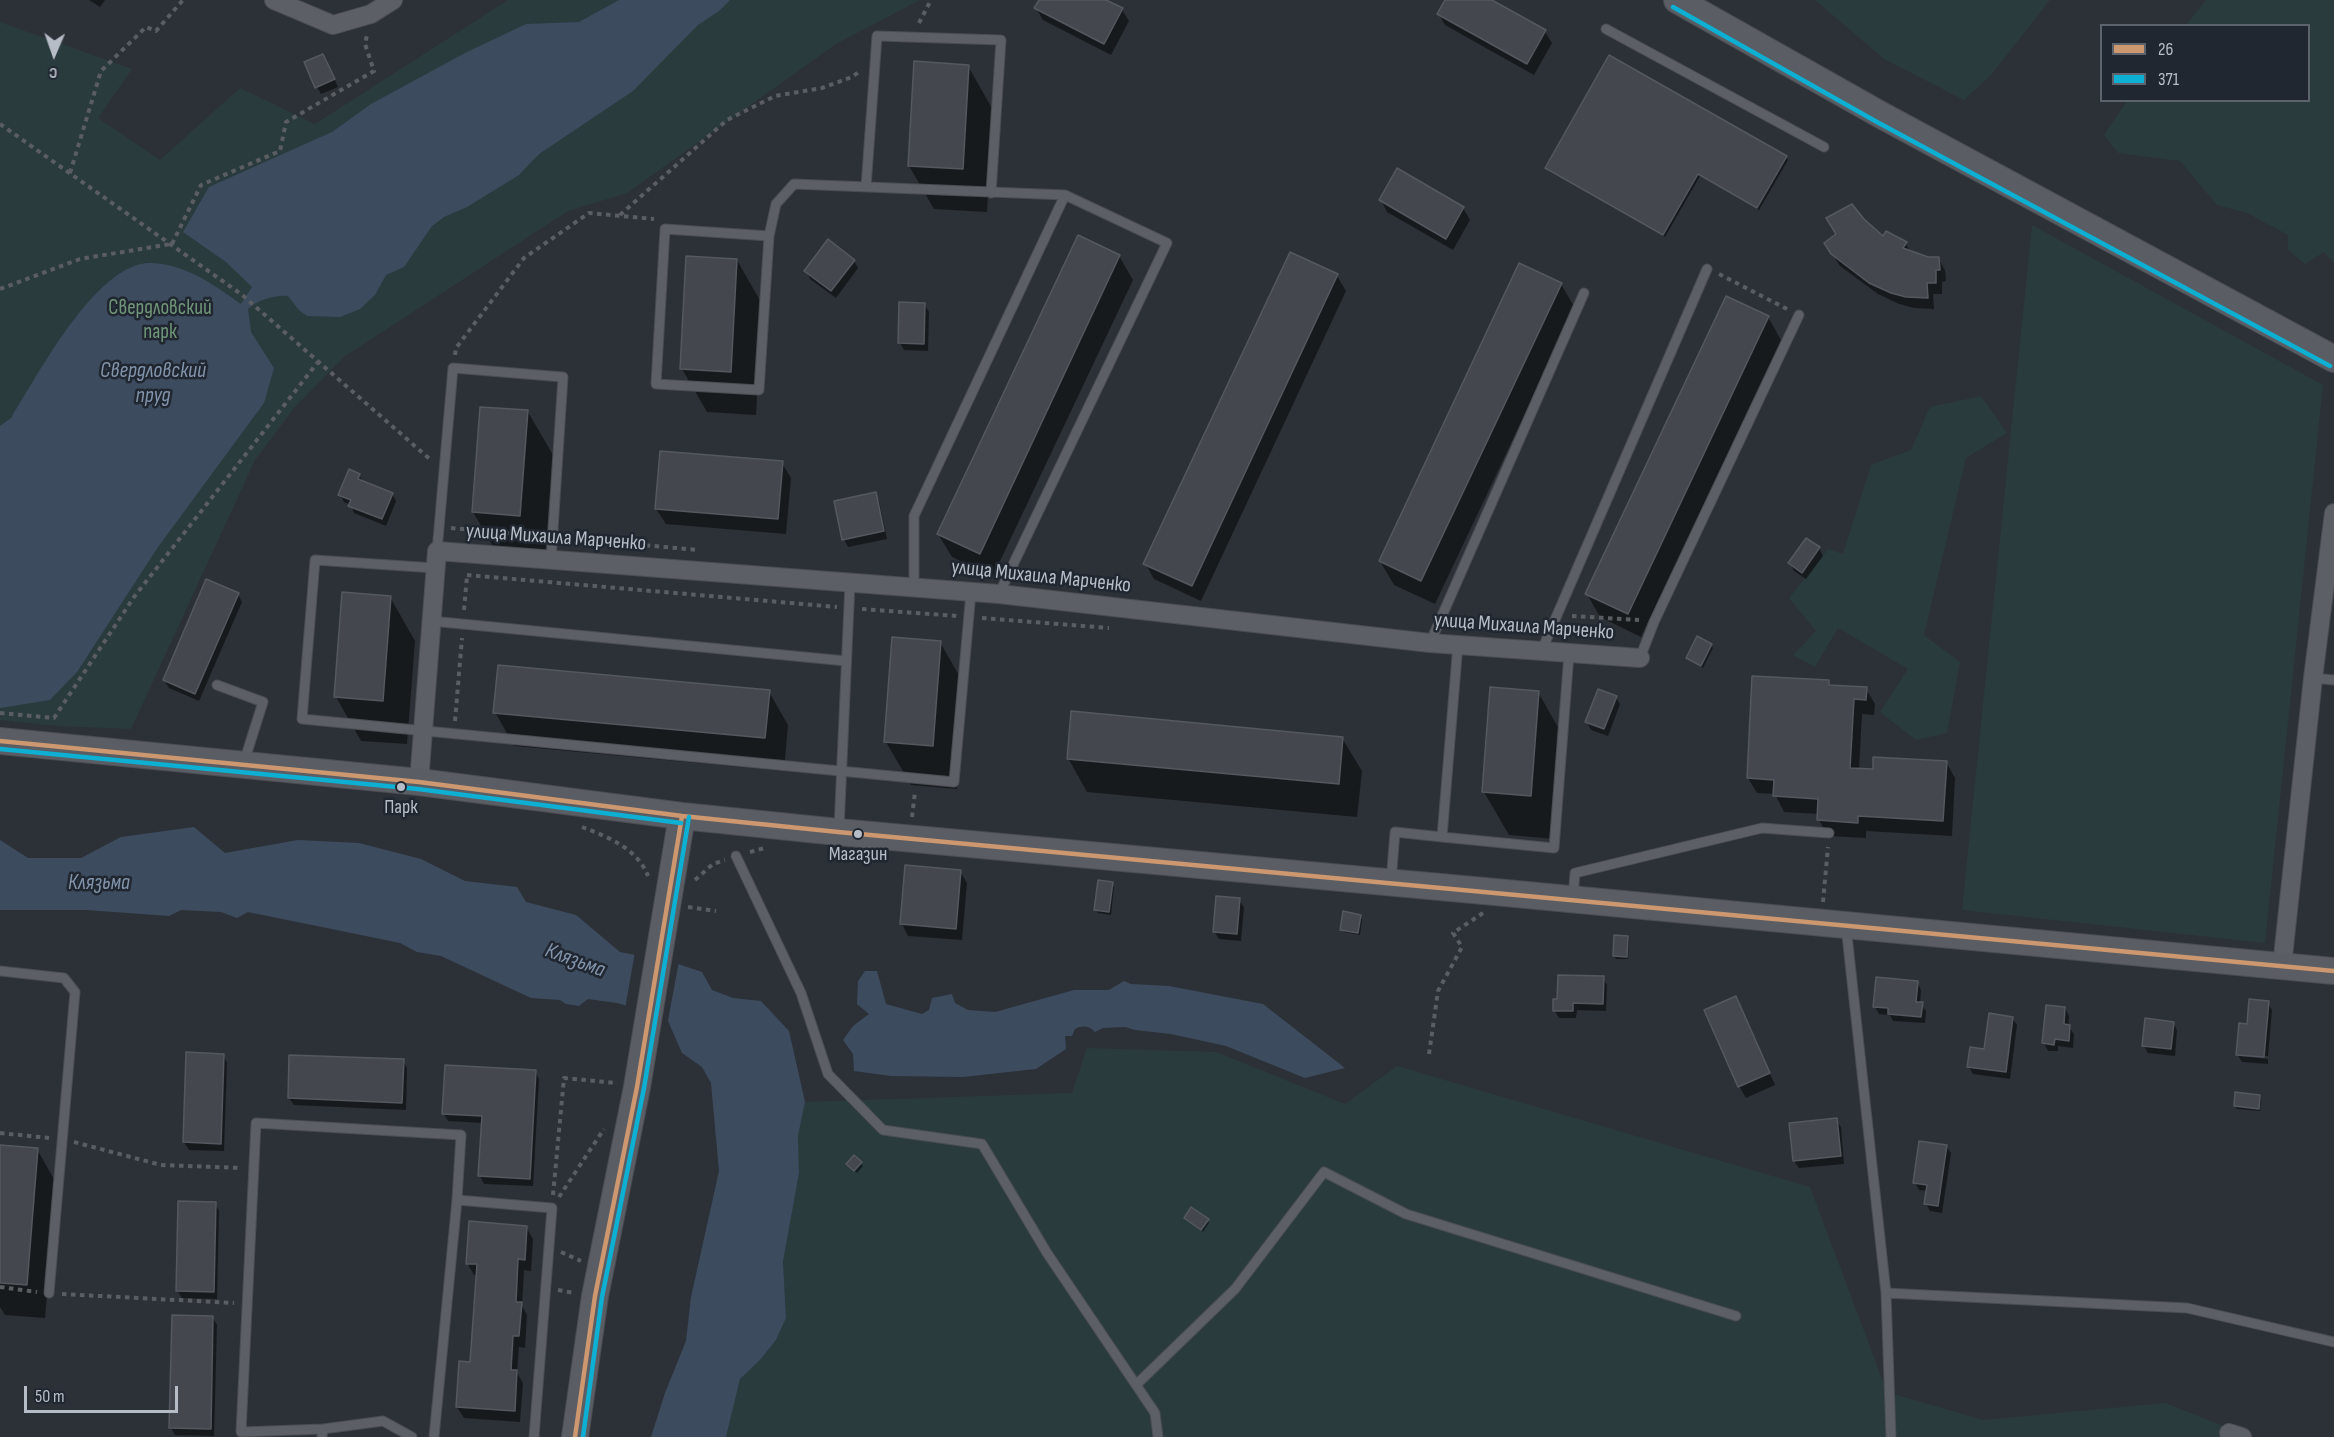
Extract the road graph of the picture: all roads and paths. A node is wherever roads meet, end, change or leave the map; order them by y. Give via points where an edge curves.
1 (183, 0) edge
2 (274, 0) edge
3 (393, 0) edge
4 (931, 0) edge
5 (1677, 0) edge
6 (371, 14) junction
7 (1605, 29) dead end
8 (912, 37) junction
9 (875, 60) junction
10 (0, 124) edge
11 (1824, 147) dead end
12 (70, 173) junction
13 (866, 187) junction
14 (991, 193) junction
15 (1065, 195) junction
16 (620, 215) junction
17 (665, 229) junction
18 (769, 236) junction
19 (172, 244) junction
20 (1707, 269) joint
21 (0, 289) edge
22 (1584, 293) dead end
23 (1799, 315) joint
24 (2334, 359) edge
25 (318, 362) junction
26 (453, 368) junction
27 (444, 471) junction
28 (2333, 524) edge
29 (439, 527) junction
30 (553, 537) junction
31 (702, 550) dead end
32 (436, 560) junction
33 (551, 560) junction
34 (850, 583) junction
35 (914, 588) junction
36 (971, 592) junction
37 (999, 594) junction
38 (1556, 614) junction
39 (431, 621) junction
40 (1654, 622) junction
41 (1430, 643) junction
42 (1458, 644) junction
43 (1541, 652) junction
44 (1569, 654) junction
45 (1640, 658) joint
46 (846, 661) junction
47 (2313, 678) junction
48 (2334, 680) edge
49 (217, 685) dead end
50 (0, 713) edge
51 (423, 730) junction
52 (0, 741) edge
53 (243, 765) junction
54 (841, 771) junction
55 (916, 779) junction
56 (419, 782) junction
57 (682, 816) junction
58 (572, 823) dead end
59 (912, 825) dead end
60 (838, 832) junction
61 (1829, 833) joint
62 (1442, 837) junction
63 (768, 847) dead end
64 (736, 856) junction
65 (650, 881) dead end
66 (1391, 882) junction
67 (692, 885) dead end
68 (1573, 899) junction
69 (674, 904) junction
70 (1822, 909) dead end
71 (716, 911) dead end
72 (1485, 911) dead end
73 (1846, 925) junction
74 (2282, 966) junction
75 (0, 970) edge
76 (2334, 971) edge
77 (1429, 1054) dead end
78 (630, 1085) junction
79 (608, 1123) dead end
80 (0, 1133) edge
81 (62, 1139) junction
82 (253, 1169) junction
83 (457, 1200) junction
84 (552, 1208) junction
85 (549, 1247) junction
86 (587, 1264) dead end
87 (0, 1287) edge
88 (546, 1288) junction
89 (49, 1293) junction
90 (1886, 1293) junction
91 (584, 1294) dead end
92 (247, 1304) junction
93 (1736, 1316) dead end
94 (2334, 1342) edge
95 (1136, 1385) junction
96 (323, 1433) edge
97 (1158, 1436) edge
98 (412, 1437) edge
99 (434, 1437) edge
100 (534, 1437) edge
101 (575, 1437) edge
102 (1891, 1437) edge

1 - 12 path via 156,31 146,27 101,71
2 - 6 street via 333,25
3 - 6 street
4 - 8 path
5 - 24 street via 1881,115
6 - 19 path via 365,44 374,71 286,122 279,150 201,185
7 - 11 lane
8 - 9 lane via 877,36
8 - 14 lane via 1000,40
9 - 13 lane
9 - 16 path via 852,77 822,88 775,96 727,120
10 - 12 path
12 - 19 path
13 - 14 lane
13 - 18 lane via 794,184 776,204
14 - 15 lane
15 - 35 lane via 914,516
15 - 37 lane via 1167,243
16 - 17 path via 653,218
16 - 26 path via 589,213 524,258 456,348
17 - 18 lane
17 - 18 lane via 656,384 759,390
19 - 21 path via 81,259
19 - 25 path via 241,294
20 - 23 path
20 - 38 lane
22 - 41 lane
23 - 40 lane
25 - 27 path
25 - 50 path via 134,597 54,718
26 - 27 lane
26 - 30 lane via 563,377
27 - 29 lane
28 - 47 street
29 - 30 path
29 - 32 lane
30 - 31 path
30 - 33 lane
32 - 33 street, улица Михаила Марченко
32 - 39 street
32 - 51 lane via 315,560 302,719
33 - 34 street, улица Михаила Марченко
34 - 35 street, улица Михаила Марченко
34 - 46 lane
35 - 36 street, улица Михаила Марченко
36 - 37 street, улица Михаила Марченко
36 - 55 lane via 954,782
37 - 41 street, улица Михаила Марченко
38 - 40 path
38 - 43 lane
39 - 46 lane
39 - 51 street
40 - 45 lane
41 - 42 street, улица Михаила Марченко
42 - 43 street, улица Михаила Марченко
42 - 62 lane
43 - 44 street, улица Михаила Марченко
44 - 45 street, улица Михаила Марченко
44 - 62 lane via 1554,848
46 - 54 lane
47 - 48 lane
47 - 74 street
49 - 53 lane via 263,702
51 - 54 lane
51 - 56 street
52 - 53 street
53 - 56 street
54 - 55 lane
54 - 60 lane
55 - 59 path
56 - 57 street
57 - 60 street
57 - 69 street
58 - 65 path via 615,840 634,855
60 - 66 street
61 - 68 lane via 1762,828 1575,873
61 - 70 path
62 - 66 lane via 1395,832
63 - 64 path
64 - 67 path via 713,864
64 - 95 lane via 801,993 828,1074 882,1130 982,1144 1047,1253
66 - 68 street
68 - 73 street
69 - 71 path
69 - 78 street
72 - 77 path via 1453,933 1462,947 1438,991
73 - 74 street
73 - 90 lane
74 - 76 street
75 - 81 lane via 64,978 75,992
78 - 84 path via 564,1078
78 - 101 street
79 - 84 path
80 - 81 path
81 - 82 path via 161,1165
81 - 89 lane
82 - 83 lane via 256,1123 461,1135
82 - 92 lane
83 - 84 lane
83 - 99 lane
84 - 85 lane
85 - 86 path
85 - 88 lane
87 - 89 path
88 - 91 path
88 - 100 lane
89 - 92 path
90 - 94 lane via 2187,1308
90 - 102 lane
92 - 96 lane via 241,1432
93 - 95 lane via 1406,1214 1324,1172 1235,1289
95 - 97 lane via 1155,1413
96 - 98 lane via 383,1421

